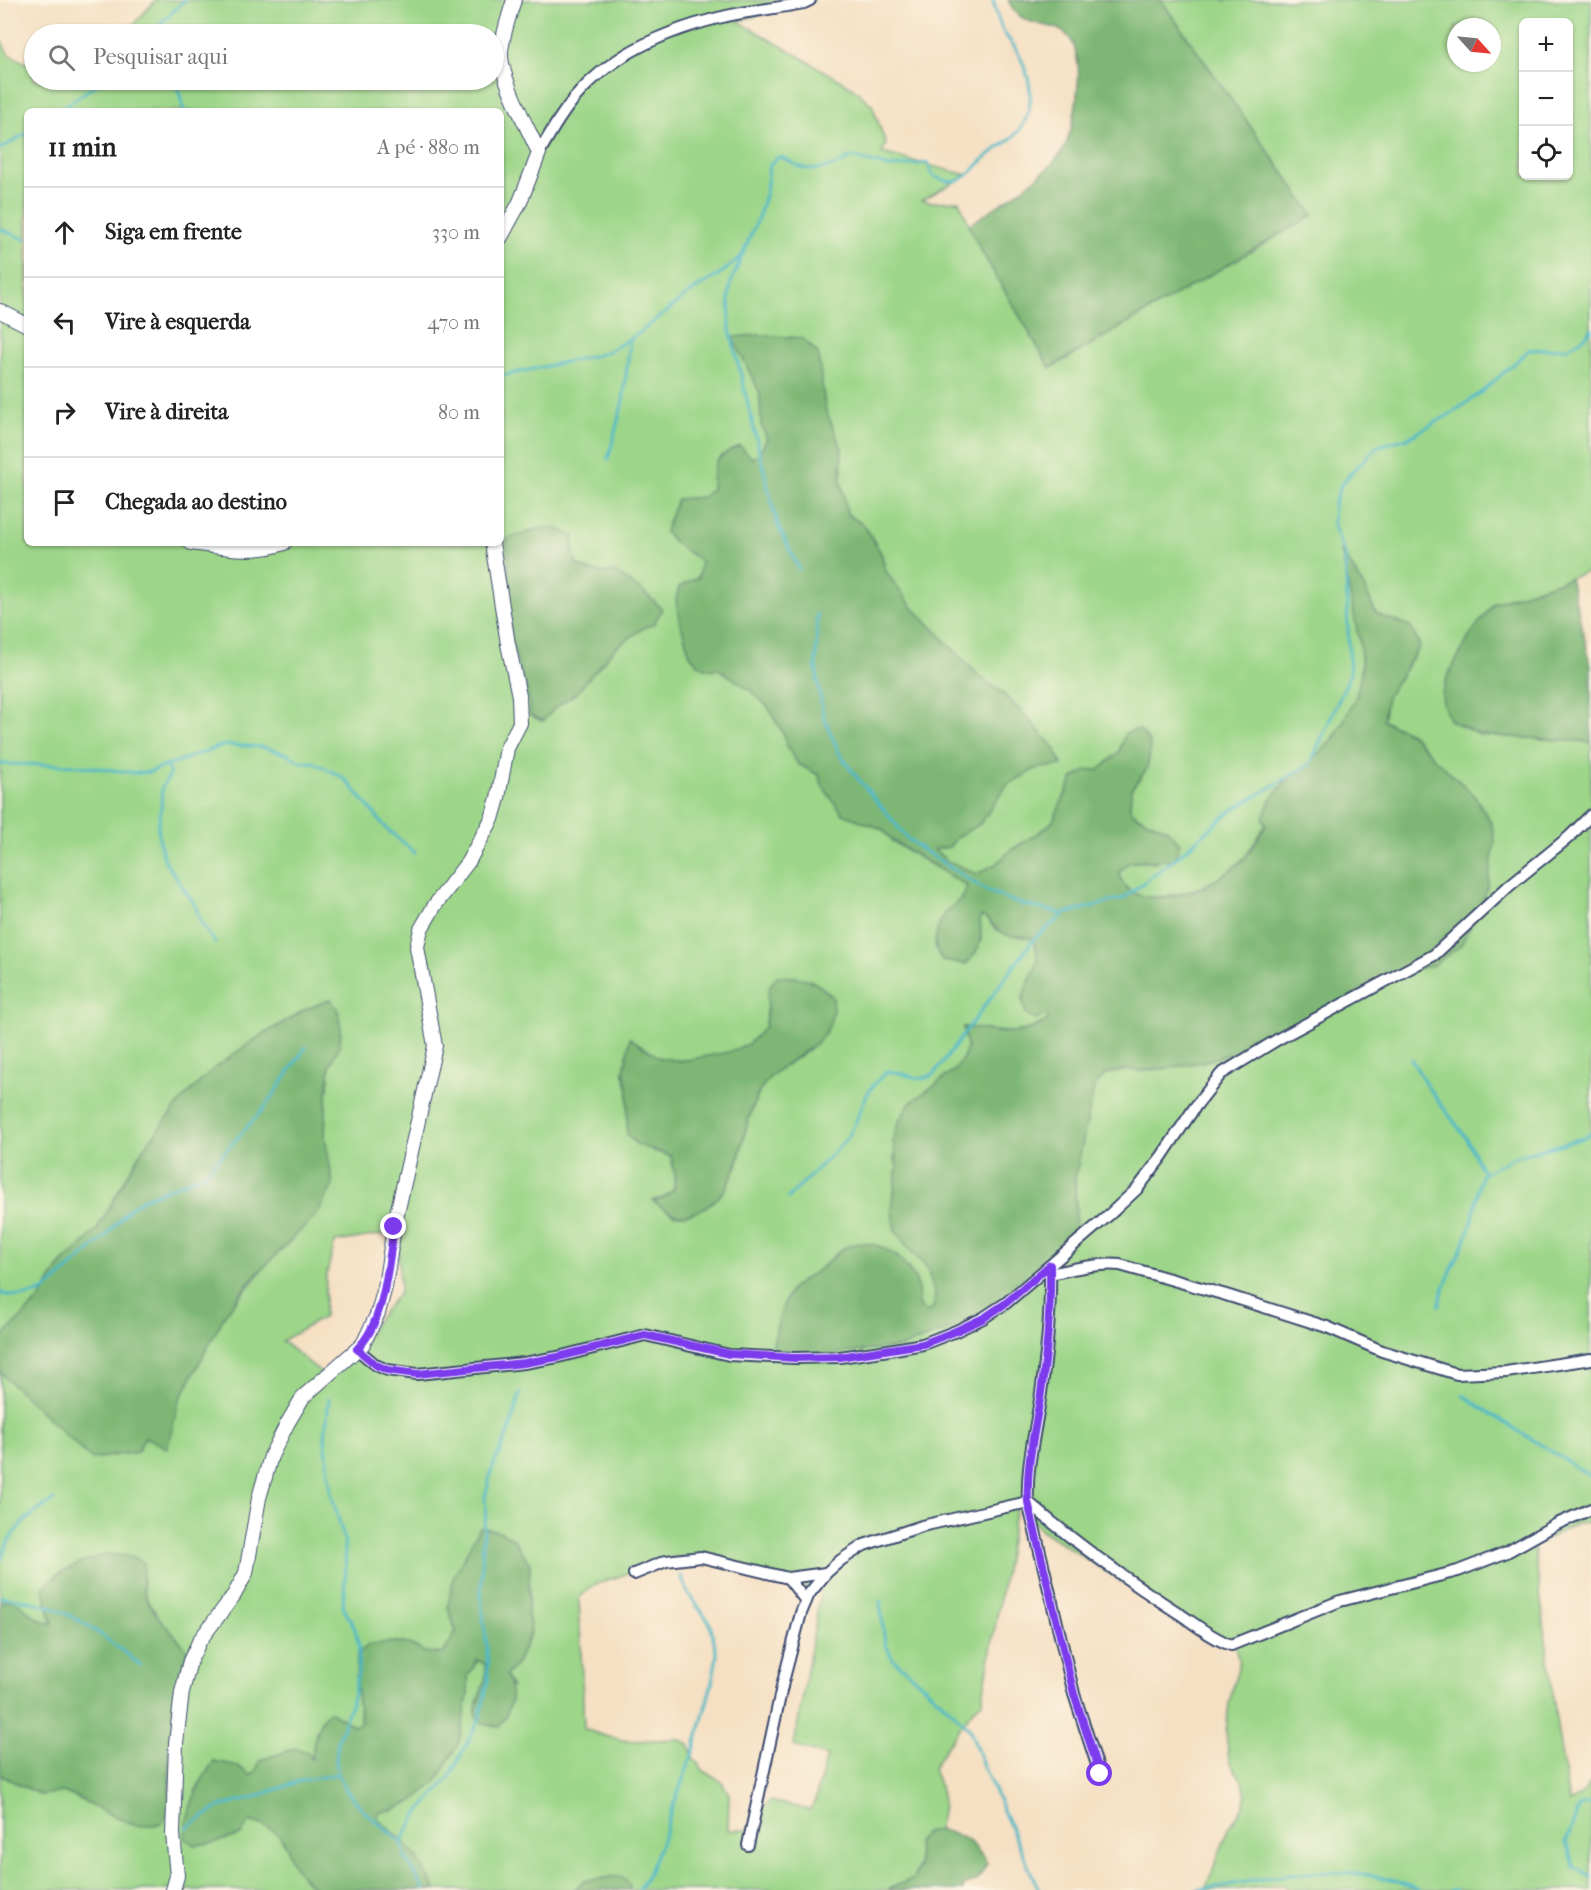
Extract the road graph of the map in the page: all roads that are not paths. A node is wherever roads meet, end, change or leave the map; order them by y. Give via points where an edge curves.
1 (514, 0) edge
2 (810, 0) edge
3 (504, 36) edge
4 (504, 70) edge
5 (539, 153) junction
6 (504, 231) edge
7 (0, 311) edge
8 (24, 323) edge
9 (223, 546) edge
10 (275, 546) edge
11 (492, 546) edge
12 (1591, 815) edge
13 (1050, 1270) junction
14 (357, 1349) junction
15 (1591, 1359) edge
16 (1028, 1502) junction
17 (1591, 1509) edge
18 (826, 1573) junction
19 (634, 1574) dead end
20 (788, 1578) junction
21 (806, 1600) junction
22 (1100, 1774) dead end
23 (748, 1845) dead end
24 (173, 1890) edge

1 - 3 street
2 - 5 street via 699,23 624,55 580,92
4 - 5 street
5 - 6 street
7 - 8 street
9 - 10 street
11 - 14 street via 519,696 520,723 507,748 492,819 468,862 435,905 417,947 435,1046 378,1313
12 - 13 street via 1434,955 1221,1074 1138,1188
13 - 14 street via 984,1318 956,1331 923,1344 840,1357 729,1354 645,1335 536,1361 417,1374 387,1370
13 - 15 street via 1120,1265 1327,1327 1382,1351 1457,1374 1506,1372
13 - 16 street via 1051,1312 1027,1476
14 - 24 street via 303,1397 287,1424 271,1456 262,1488 246,1573 190,1661 176,1743 173,1834 177,1876
16 - 17 street via 1131,1581 1231,1645 1340,1601 1458,1570 1507,1552
16 - 18 street via 864,1545
16 - 22 street via 1074,1694
18 - 20 street
18 - 21 street
19 - 20 street via 666,1562 701,1557
20 - 21 street
21 - 23 street via 783,1682

